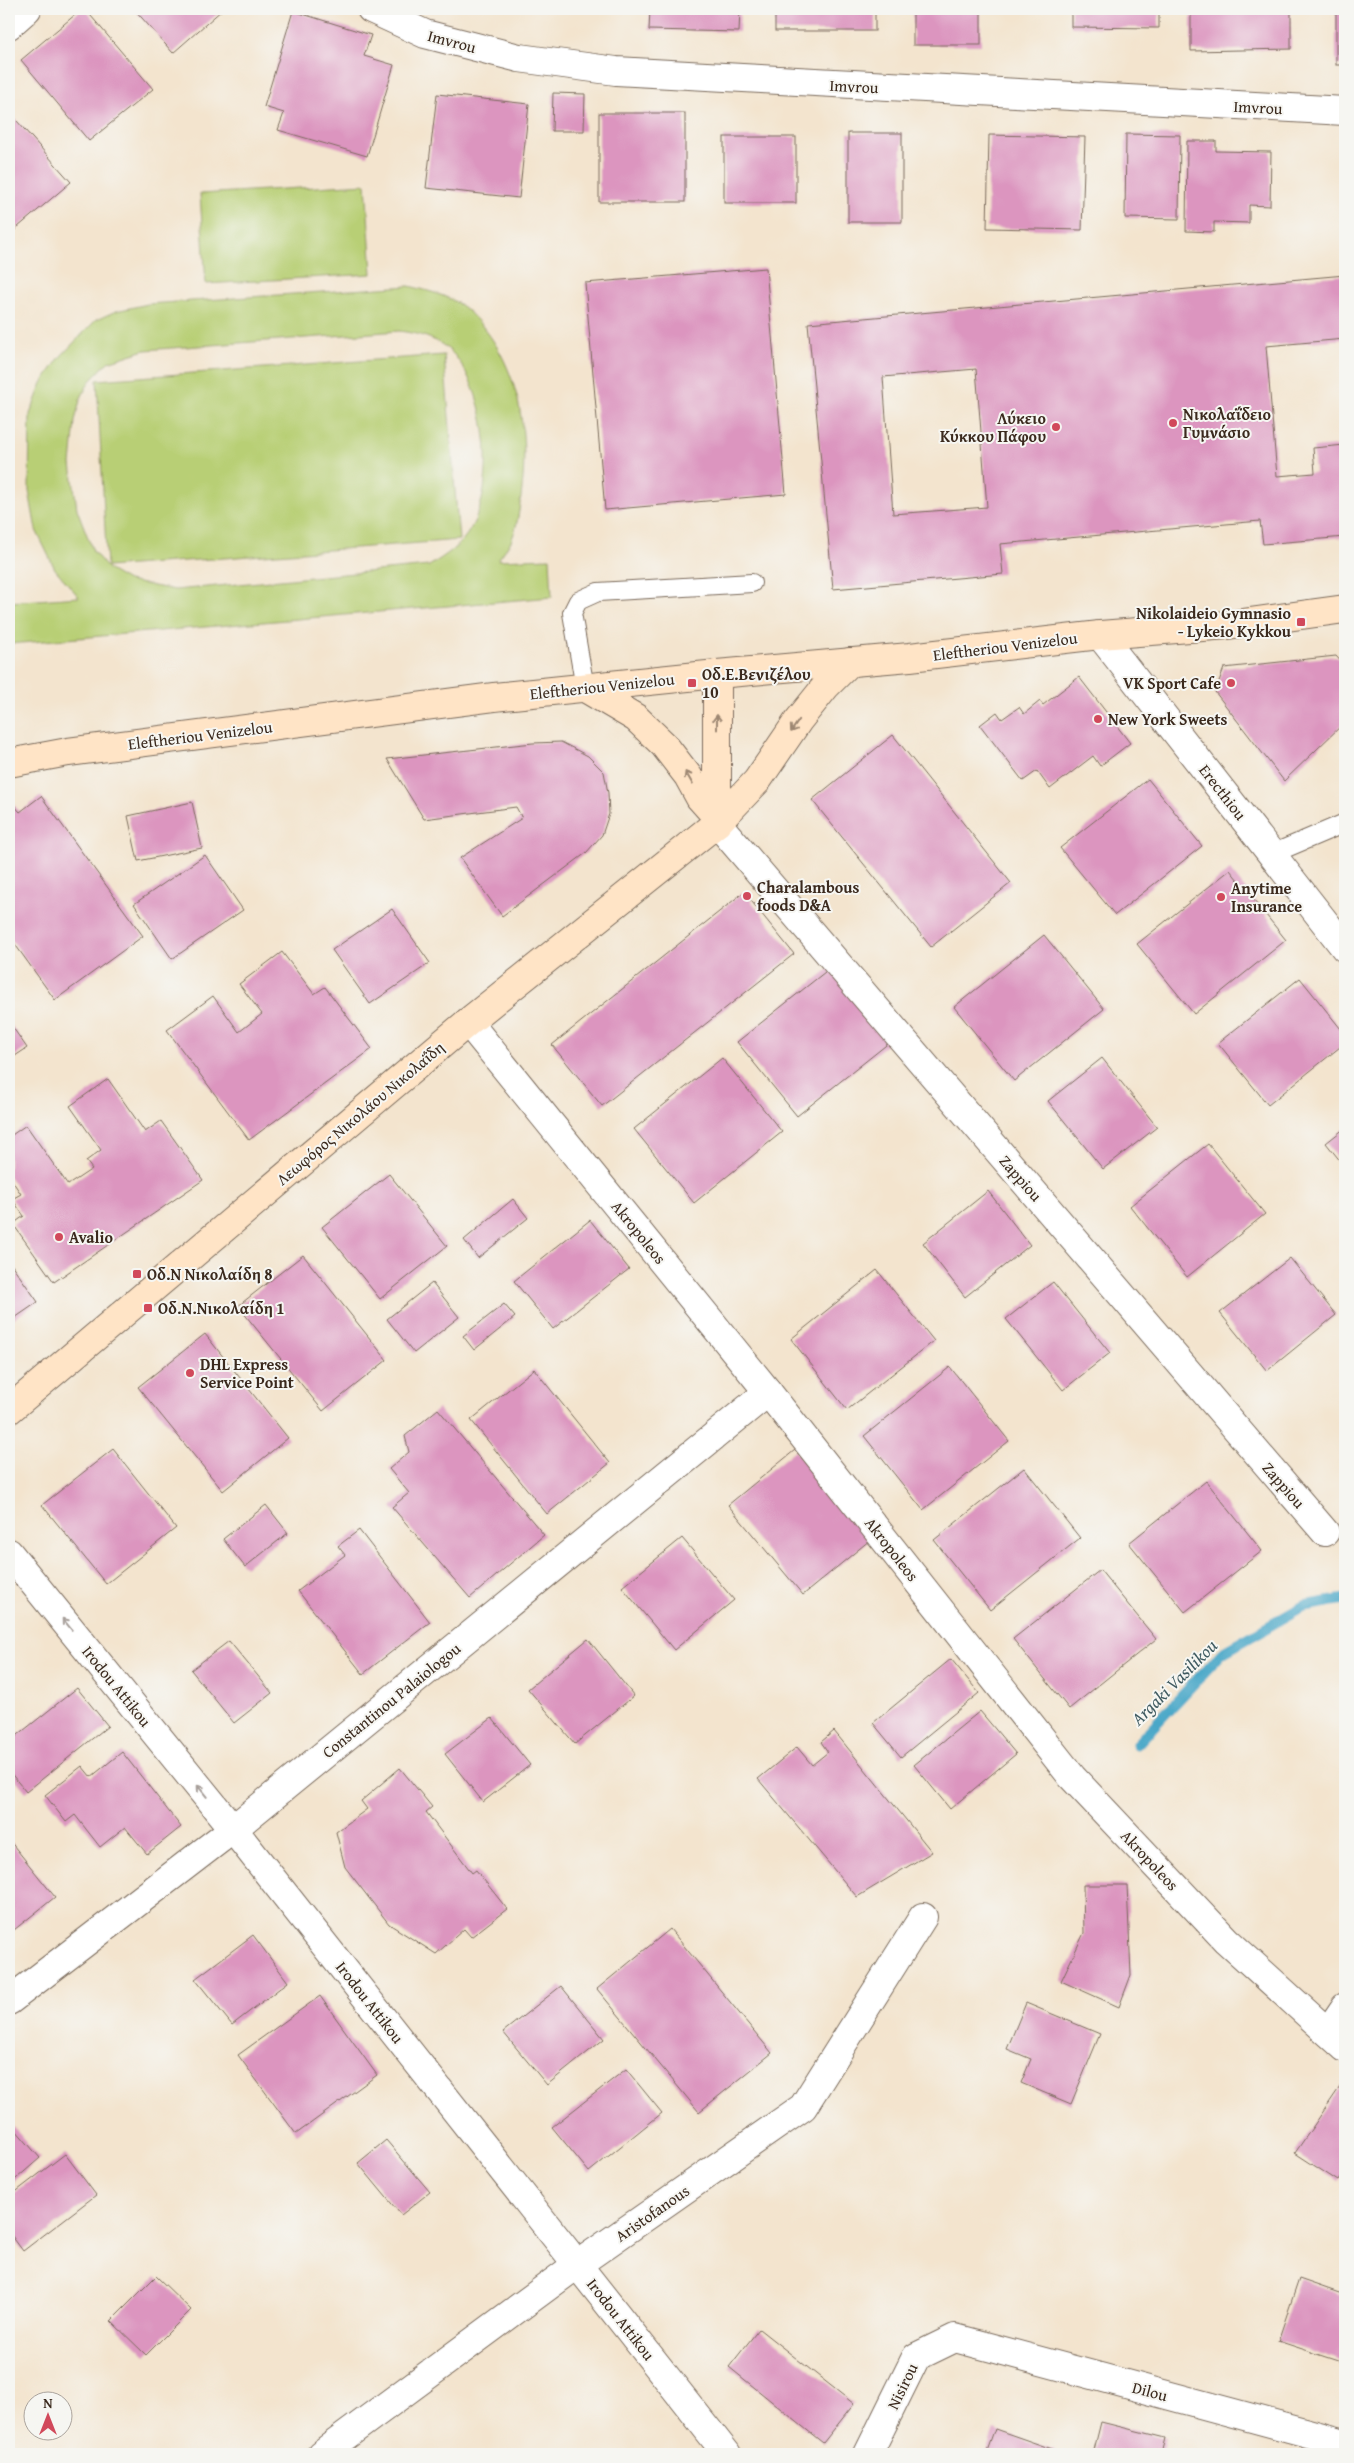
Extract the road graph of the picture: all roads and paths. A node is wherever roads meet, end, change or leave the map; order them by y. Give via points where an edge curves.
1 (27, 9) edge
2 (371, 9) edge
3 (9, 25) edge
4 (1345, 111) edge
5 (752, 583) dead end
6 (1345, 609) edge
7 (1100, 635) junction
8 (850, 662) junction
9 (717, 674) junction
10 (584, 688) junction
11 (9, 763) edge
12 (717, 820) junction
13 (1345, 823) edge
14 (1272, 854) junction
15 (1345, 948) edge
16 (468, 1022) junction
17 (768, 1392) junction
18 (9, 1410) edge
19 (1325, 1532) dead end
20 (9, 1553) edge
21 (233, 1829) junction
22 (923, 1917) dead end
23 (9, 2001) edge
24 (1345, 2008) edge
25 (1337, 2040) edge
26 (578, 2264) junction
27 (955, 2338) joint
28 (1345, 2444) edge
29 (321, 2454) edge
30 (727, 2454) edge
31 (868, 2454) edge

1 - 3 street
2 - 4 street, Imvrou via 425,34 519,58 616,71
5 - 10 lane via 598,592 578,601 572,613
6 - 7 main road, Eleftheriou Venizelou via 1237,624
7 - 8 main road, Eleftheriou Venizelou
7 - 14 street, Erecthiou
8 - 9 main road, Eleftheriou Venizelou
8 -> 12 main road, Λεωφόρος Νικολάου Νικολαΐδη via 798,721 757,781
9 - 10 main road, Eleftheriou Venizelou
12 -> 9 main road
10 - 11 main road, Eleftheriou Venizelou via 68,752
12 -> 10 main road via 664,745 636,718
12 - 16 main road, Λεωφόρος Νικολάου Νικολαΐδη
12 - 19 street, Zappiou
13 - 14 lane
14 - 15 street, Erecthiou
16 - 17 street, Akropoleos
16 - 18 main road, Λεωφόρος Νικολάου Νικολαΐδη
17 - 21 street, Constantinou Palaiologou
17 - 25 street, Akropoleos via 1072,1777 1226,1940
21 -> 20 street, Irodou Attikou
21 - 23 street, Constantinou Palaiologou
21 - 26 street, Irodou Attikou
22 - 26 street, Aristofanous via 803,2107
24 - 25 street
26 - 29 street, Aristofanous
26 - 30 street, Irodou Attikou
27 - 28 street, Dilou
27 - 31 street, Nisirou via 916,2356

